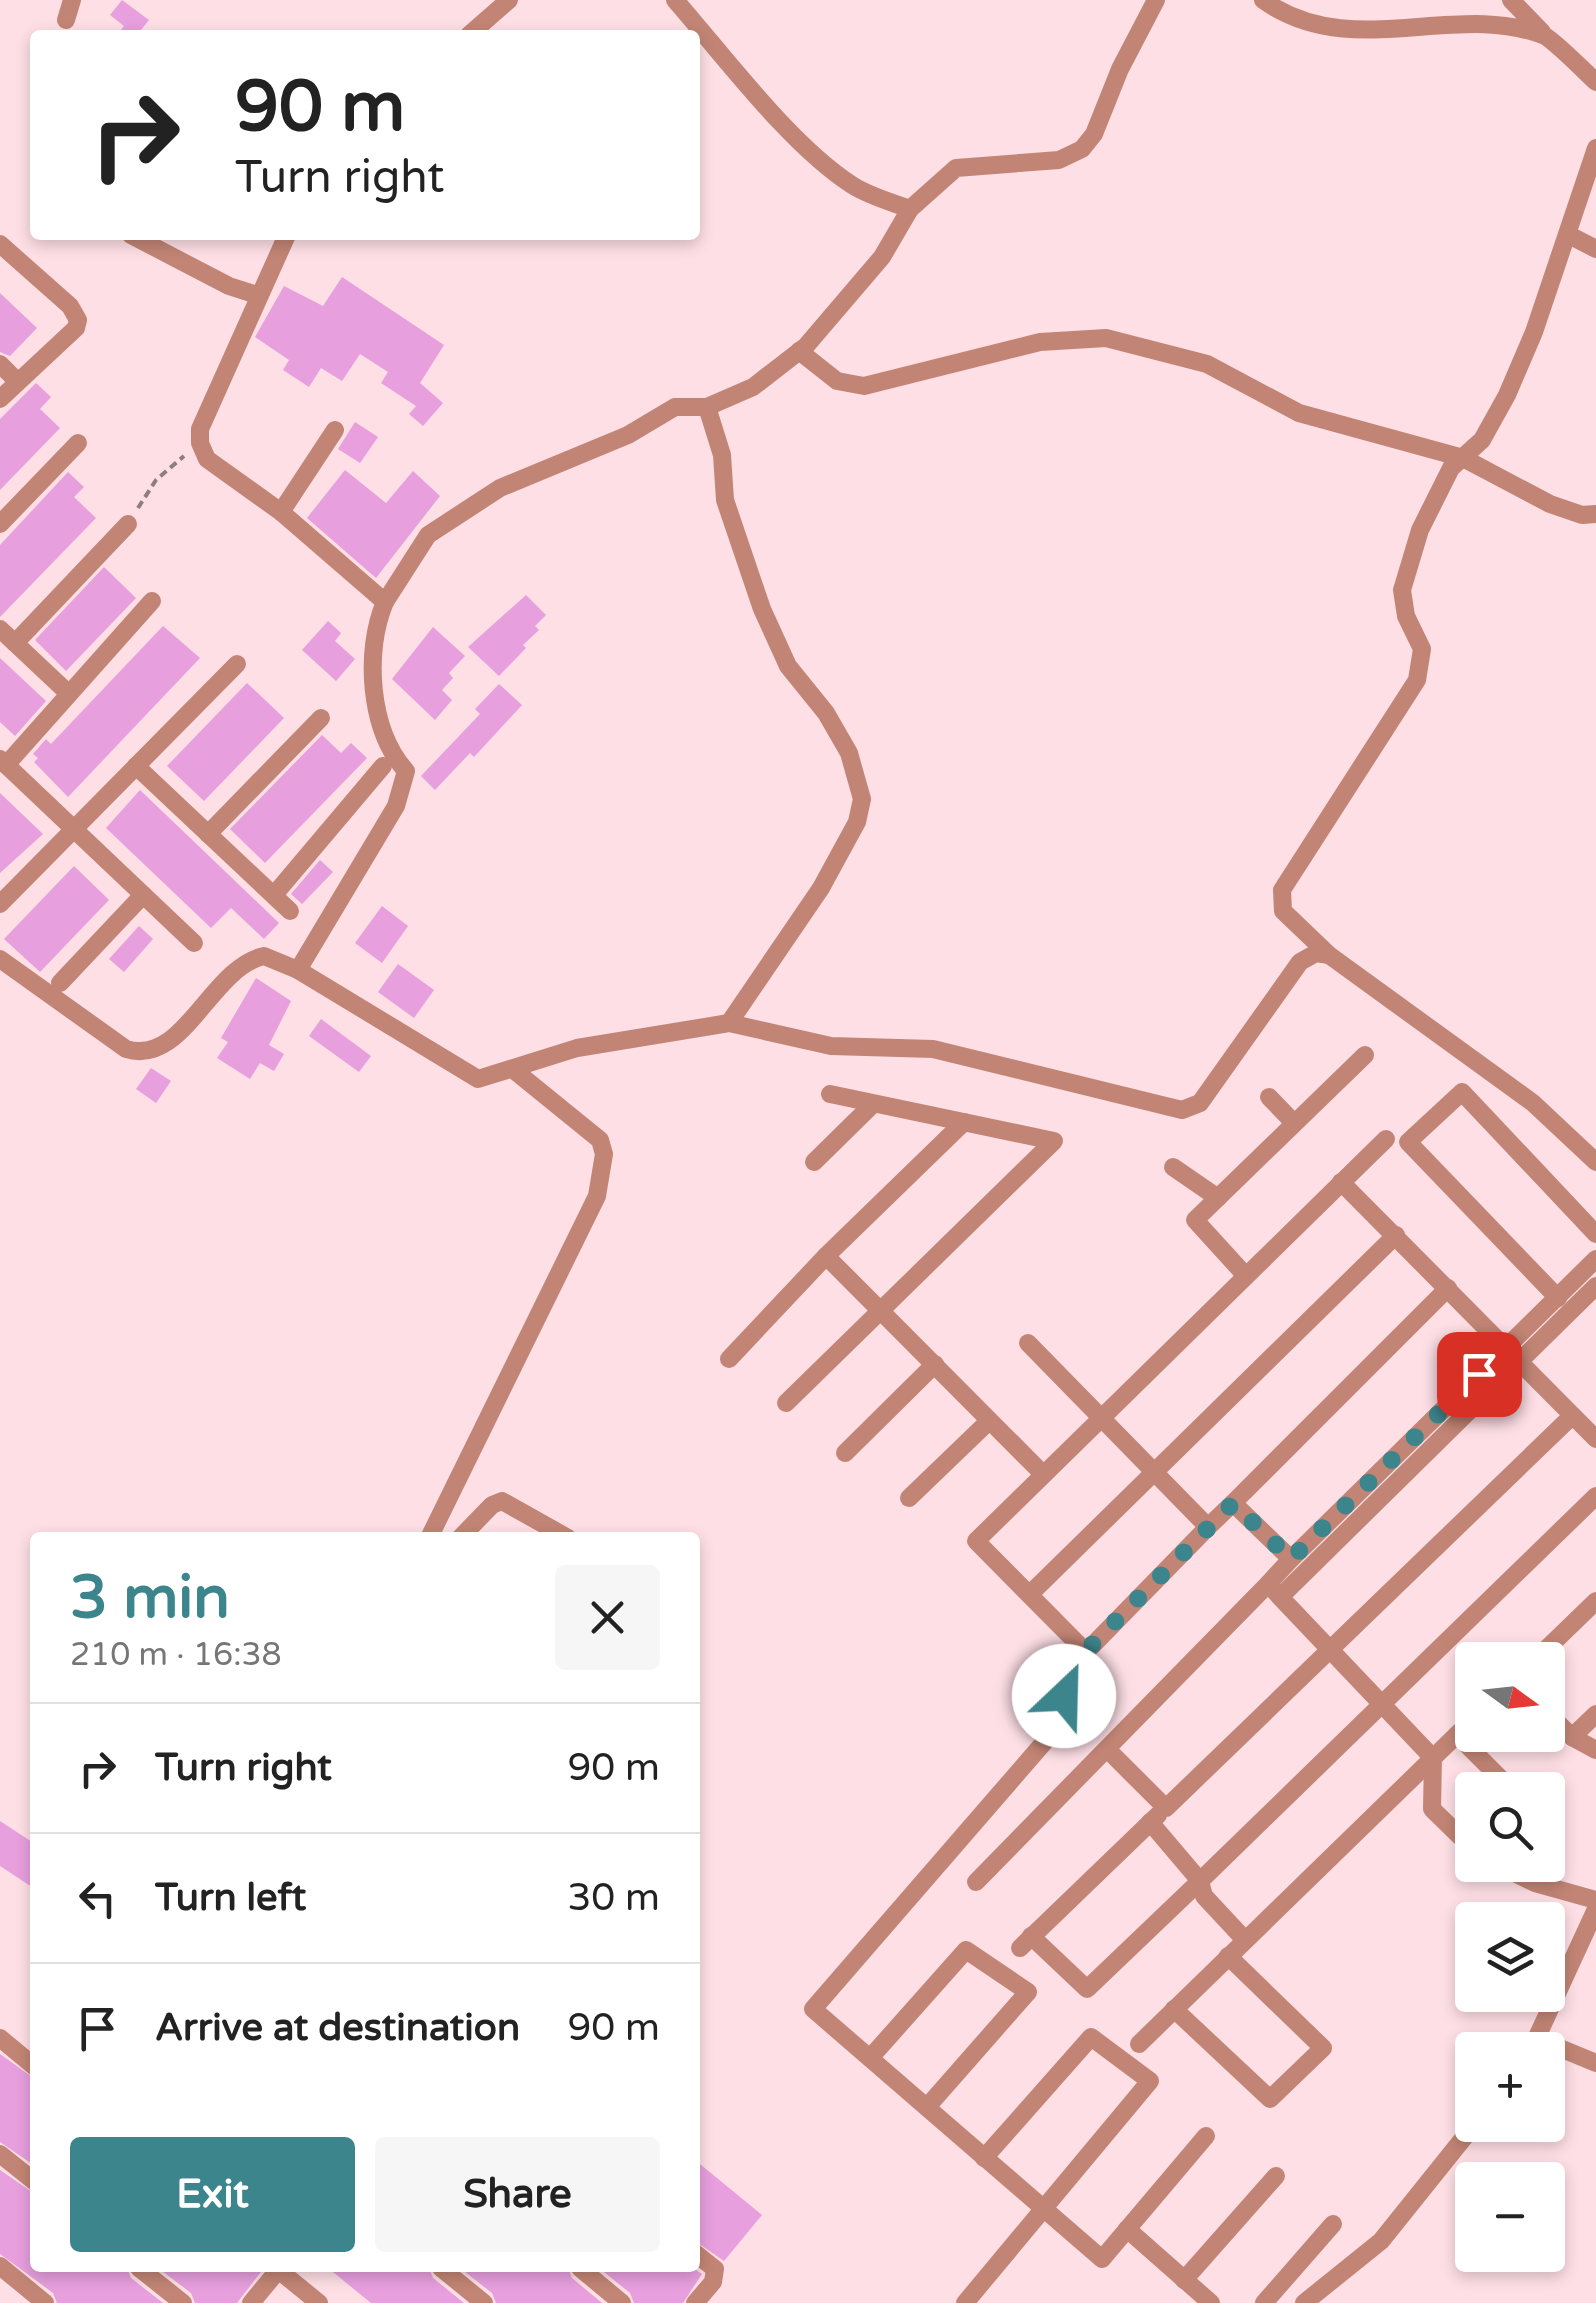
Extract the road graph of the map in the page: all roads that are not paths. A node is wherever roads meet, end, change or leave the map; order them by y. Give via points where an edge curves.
1 (72, 0) edge
2 (509, 0) edge
3 (674, 0) edge
4 (1156, 0) edge
5 (1264, 0) edge
6 (1511, 0) edge
7 (66, 20) dead end
8 (474, 30) edge
9 (1546, 36) junction
10 (1596, 82) edge
11 (1596, 148) edge
12 (910, 209) junction
13 (1569, 235) junction
14 (142, 240) edge
15 (284, 240) edge
16 (0, 244) edge
17 (1596, 249) edge
18 (257, 295) junction
19 (798, 351) junction
20 (0, 364) edge
21 (18, 381) junction
22 (0, 399) edge
23 (707, 407) junction
24 (335, 430) dead end
25 (78, 443) dead end
26 (1463, 458) junction
27 (281, 512) junction
28 (1596, 514) edge
29 (0, 524) edge
30 (128, 524) road end
31 (152, 601) dead end
32 (385, 602) junction
33 (0, 629) edge
34 (15, 643) junction
35 (236, 664) dead end
36 (67, 692) junction
37 (321, 718) dead end
38 (3, 762) edge
39 (136, 766) junction
40 (383, 766) dead end
41 (74, 829) junction
42 (208, 834) junction
43 (142, 894) junction
44 (274, 894) junction
45 (1, 901) edge
46 (290, 911) dead end
47 (194, 943) dead end
48 (1330, 956) junction
49 (0, 959) edge
50 (298, 970) junction
51 (60, 983) dead end
52 (730, 1023) junction
53 (1365, 1055) dead end
54 (515, 1071) junction
55 (830, 1094) dead end
56 (1269, 1097) dead end
57 (873, 1104) junction
58 (964, 1122) junction
59 (1294, 1124) junction
60 (1386, 1138) dead end
61 (814, 1162) dead end
62 (1596, 1162) edge
63 (1172, 1166) dead end
64 (1341, 1182) junction
65 (1218, 1198) junction
66 (1596, 1234) edge
67 (1396, 1235) junction
68 (826, 1256) junction
69 (1596, 1260) edge
70 (1246, 1276) junction
71 (1596, 1286) edge
72 (1448, 1288) junction
73 (1558, 1298) junction
74 (882, 1312) junction
75 (1028, 1344) dead end
76 (1513, 1354) junction
77 (728, 1359) dead end
78 (935, 1364) junction
79 (786, 1403) dead end
80 (1572, 1416) junction
81 (1100, 1418) junction
82 (990, 1421) junction
83 (1596, 1439) edge
84 (845, 1453) dead end
85 (1042, 1473) junction
86 (1156, 1474) junction
87 (1596, 1496) edge
88 (909, 1498) dead end
89 (1233, 1503) junction
90 (1208, 1527) junction
91 (431, 1532) edge
92 (466, 1532) edge
93 (558, 1532) edge
94 (1291, 1559) junction
95 (1274, 1590) junction
96 (1030, 1594) junction
97 (1596, 1602) edge
98 (1554, 1642) edge
99 (1329, 1649) junction
100 (1086, 1652) junction
101 (1382, 1704) junction
102 (1596, 1714) edge
103 (1565, 1730) edge
104 (1455, 1737) edge
105 (1572, 1737) junction
106 (1108, 1750) junction
107 (1596, 1750) edge
108 (1474, 1752) edge
109 (1434, 1758) junction
110 (1494, 1772) edge
111 (1166, 1808) junction
112 (1150, 1822) junction
113 (1455, 1831) edge
114 (1200, 1880) junction
115 (976, 1882) dead end
116 (1532, 1882) edge
117 (1596, 1900) edge
118 (1596, 1909) edge
119 (1245, 1940) junction
120 (1228, 1956) junction
121 (1174, 2009) junction
122 (1539, 2032) edge
123 (0, 2038) edge
124 (1139, 2044) dead end
125 (1565, 2054) edge
126 (870, 2058) junction
127 (30, 2063) edge
128 (1596, 2063) edge
129 (926, 2107) junction
130 (1206, 2136) dead end
131 (1460, 2142) edge
132 (0, 2154) edge
133 (984, 2158) junction
134 (1276, 2176) dead end
135 (30, 2178) edge
136 (1046, 2211) junction
137 (1333, 2224) dead end
138 (1127, 2230) junction
139 (700, 2257) edge
140 (0, 2266) edge
141 (145, 2272) edge
142 (275, 2272) edge
143 (283, 2272) edge
144 (446, 2272) edge
145 (585, 2272) edge
146 (1184, 2280) junction
147 (45, 2303) edge
148 (183, 2303) edge
149 (251, 2303) edge
150 (319, 2303) edge
151 (484, 2303) edge
152 (622, 2303) edge
153 (695, 2303) edge
154 (965, 2303) edge
155 (1210, 2303) edge
156 (1264, 2303) edge
157 (1304, 2303) edge

1 - 7 street
2 - 8 street
3 - 12 street via 836,173
4 - 12 street via 1082,149 1059,160 956,168
5 - 9 street via 1294,18 1326,25 1370,27 1442,14 1498,18
6 - 9 street
9 - 10 street
11 - 13 street
12 - 19 street via 882,256
13 - 17 street
13 - 26 street via 1507,395 1482,440
14 - 18 street
15 - 18 street
16 - 21 street via 78,320
18 - 27 street via 200,428 200,443 207,459
19 - 23 street via 753,386
19 - 26 street via 837,381 864,386 1040,342 1106,338 1207,364 1299,412
20 - 21 street
21 - 22 street
23 - 32 street via 675,407 628,435 500,488 428,535
23 - 52 street via 722,455 725,500 762,610 788,666 849,753 862,800 829,875
24 - 27 street
25 - 29 street
26 - 28 street via 1550,504
26 - 48 street via 1440,484 1402,590 1422,649 1417,680 1282,890 1283,912
27 - 32 street
30 - 34 street
31 - 36 street
32 - 50 street via 373,631 372,666 387,745 406,771 403,789
33 - 34 street
34 - 36 street
35 - 39 street
36 - 38 street
37 - 42 street
38 - 41 street
39 - 41 street
39 - 42 street
40 - 44 street
41 - 43 street
41 - 45 street
42 - 44 street
43 - 47 street
43 - 51 street
44 - 46 street
48 - 52 street via 1316,953 1300,962 1200,1103 1182,1110 934,1049 830,1046
48 - 62 street via 1533,1102
49 - 50 street via 126,1049 148,1054 160,1050 242,964 264,956
50 - 54 street via 470,1075
52 - 54 street via 578,1048
53 - 59 street
54 - 91 street via 600,1140 602,1174 566,1262
55 - 57 street
56 - 59 street
57 - 58 street
57 - 61 street
58 - 68 street
58 - 74 street via 1054,1141
59 - 65 street
60 - 64 street
63 - 65 street
64 - 67 street
64 - 70 street
65 - 70 street via 1195,1220
66 - 73 street via 1462,1092 1408,1142
67 - 72 street
67 - 86 street
68 - 74 street
68 - 77 street
69 - 73 street
70 - 81 street
71 - 76 street
72 - 76 street
72 - 89 street
73 - 76 street
74 - 78 street
74 - 79 street
75 - 81 street
76 - 80 street
76 - 94 street
76 - 95 street
78 - 82 street
78 - 84 street
80 - 83 street
80 - 99 street
81 - 85 street
81 - 86 street
82 - 85 street
82 - 88 street
85 - 96 street via 976,1541
86 - 90 street
86 - 96 street
87 - 101 street
89 - 90 street
89 - 94 street
90 - 100 street
92 - 93 street via 502,1500
94 - 95 street
95 - 99 street
95 - 106 street
96 - 100 street
97 - 98 street
99 - 101 street
99 - 111 street
100 - 126 street via 1061,1676 1066,1717 813,2009
101 - 109 street
101 - 114 street
102 - 105 street
103 - 105 street
104 - 109 street
105 - 107 street
106 - 111 street
106 - 115 street
108 - 110 street
109 - 113 street via 1432,1808
109 - 119 street
111 - 112 street
112 - 114 street
112 - 114 street via 1026,1942 1087,1989
114 - 119 street via 1204,1896
116 - 117 street
118 - 122 street
119 - 120 street
120 - 121 street
120 - 121 street via 1322,2048 1270,2099
121 - 124 street
123 - 127 street
125 - 128 street
126 - 129 street
126 - 129 street via 966,1950 1028,1992
129 - 133 street
130 - 138 street
131 - 157 street via 1381,2241
132 - 135 street
133 - 136 street
133 - 136 street via 1090,2037 1150,2082
134 - 146 street
136 - 138 street via 1102,2259
136 - 154 street
137 - 156 street
138 - 146 street
139 - 153 street via 715,2276
140 - 147 street
141 - 148 street
142 - 149 street
143 - 150 street
144 - 151 street
145 - 152 street
146 - 155 street

